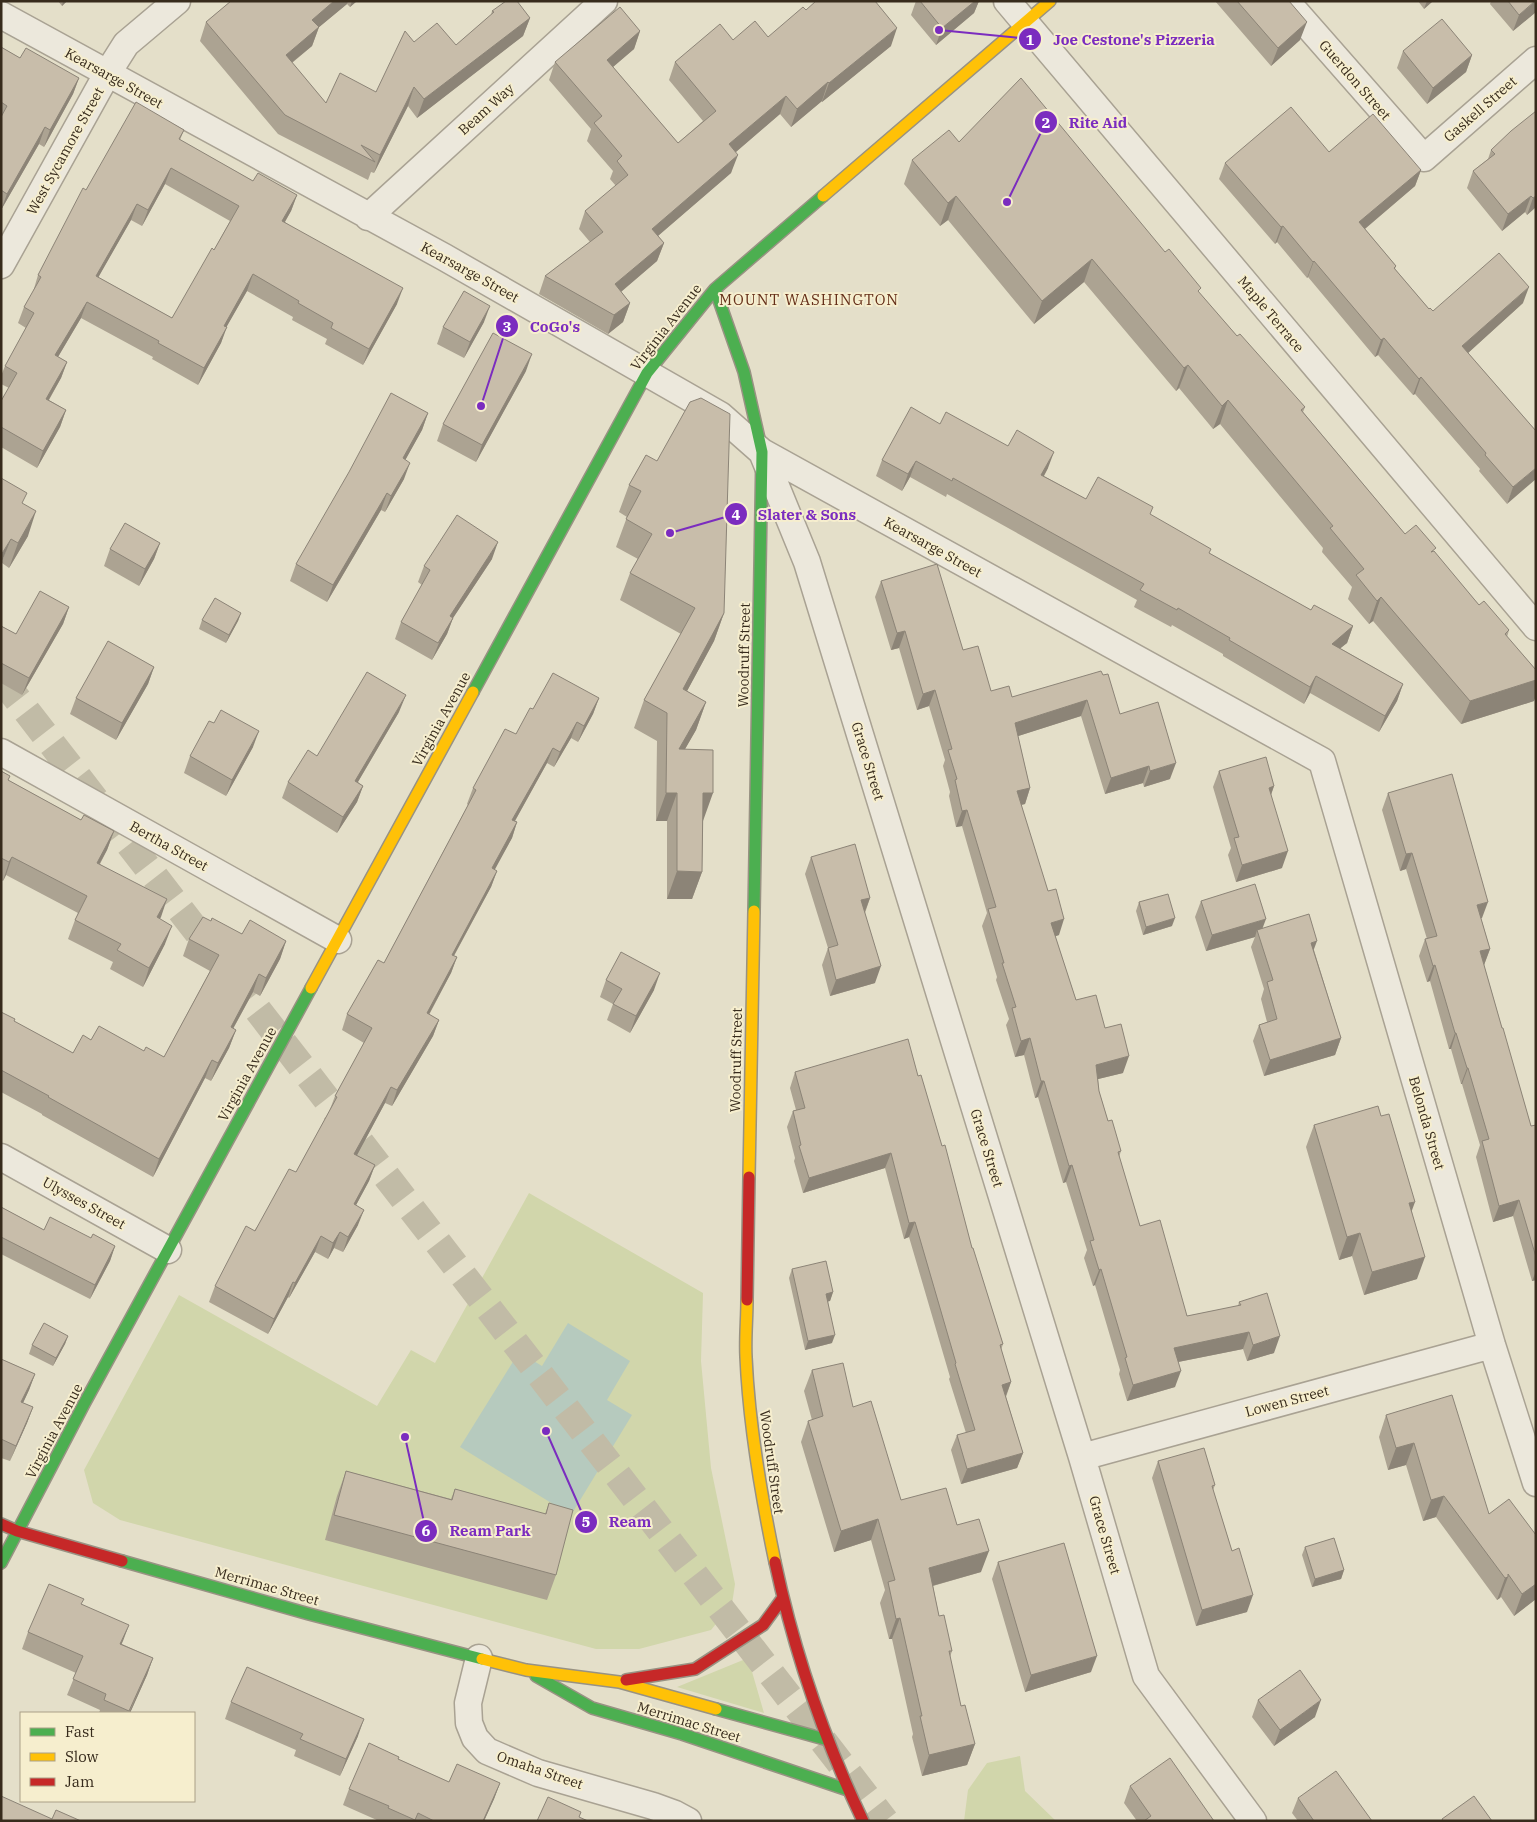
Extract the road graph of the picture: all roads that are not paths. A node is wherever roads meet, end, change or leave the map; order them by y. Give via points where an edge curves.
1 (177, 1) edge
2 (604, 1) edge
3 (1007, 1) edge
4 (1050, 1) edge
5 (1286, 1) edge
6 (1, 16) edge
7 (1025, 22) junction
8 (1536, 60) edge
9 (107, 74) junction
10 (1424, 158) joint
11 (368, 217) junction
12 (1, 265) edge
13 (715, 289) junction
14 (647, 373) junction
15 (762, 452) junction
16 (1536, 628) edge
17 (1, 752) edge
18 (1322, 761) joint
19 (338, 940) junction
20 (1, 1157) edge
21 (168, 1250) junction
22 (1492, 1345) junction
23 (1082, 1457) junction
24 (1536, 1483) edge
25 (1, 1524) edge
26 (17, 1532) junction
27 (1, 1563) edge
28 (782, 1599) junction
29 (479, 1658) junction
30 (526, 1670) junction
31 (619, 1682) junction
32 (828, 1740) junction
33 (848, 1790) junction
34 (688, 1821) edge
35 (863, 1821) edge
36 (1253, 1821) edge

1 - 9 street, West Sycamore Street via 126,44
2 - 11 street, Beam Way
3 - 7 street, Maple Terrace
4 - 7 street, Virginia Avenue
5 - 10 street, Guerdon Street
6 - 9 street, Kearsarge Street
7 - 13 street, Virginia Avenue
7 - 16 street, Maple Terrace
8 - 10 street, Gaskell Street
9 - 11 street, Kearsarge Street
9 - 12 street, West Sycamore Street
11 - 14 street, Kearsarge Street
13 - 14 street, Virginia Avenue
13 - 15 street, Woodruff Street via 744,372
14 - 15 street, Kearsarge Street via 720,414
14 - 19 street, Virginia Avenue
15 - 18 street, Kearsarge Street
15 - 23 street, Grace Street via 808,562
15 - 28 street, Woodruff Street via 746,1357 757,1468
17 - 19 street, Bertha Street
18 - 22 street, Belonda Street
19 - 21 street, Virginia Avenue
20 - 21 street, Ulysses Street
21 - 26 street, Virginia Avenue
22 - 23 street, Lowen Street
22 - 24 street, Belonda Street
23 - 36 street, Grace Street via 1146,1676
25 - 26 street, Merrimac Street
26 - 27 street, Virginia Avenue
26 - 29 street, Merrimac Street
28 - 31 street via 763,1625 695,1669
28 - 32 street, Woodruff Street
29 - 30 street, Merrimac Street
29 - 34 street, Omaha Street via 468,1703 469,1723 475,1738 487,1752 538,1773 653,1806
30 - 31 street, Merrimac Street
30 - 33 street, Merrimac Street via 592,1708 682,1734
31 - 32 street, Merrimac Street
32 - 33 street, Woodruff Street
33 - 35 street, Woodruff Street

